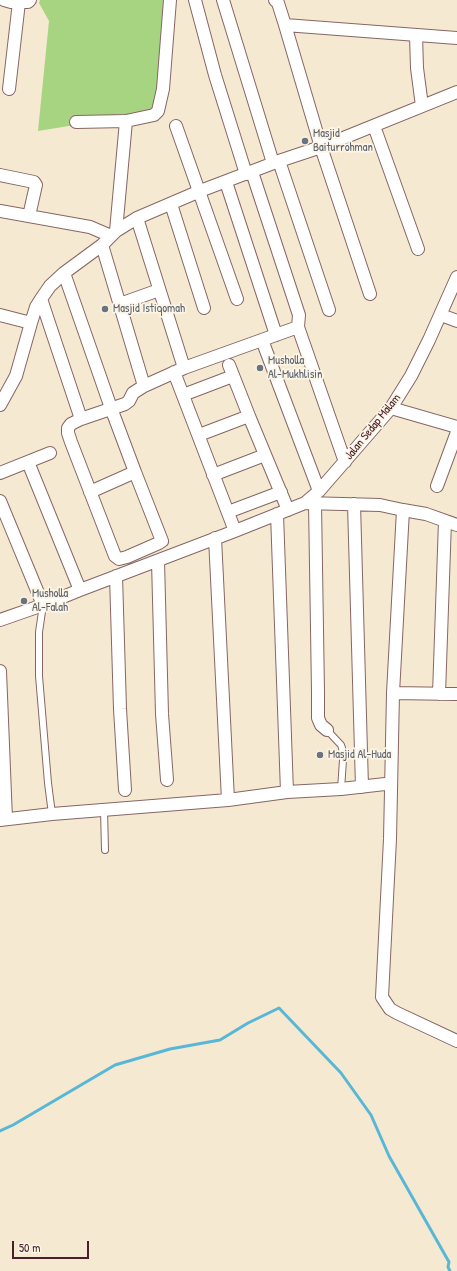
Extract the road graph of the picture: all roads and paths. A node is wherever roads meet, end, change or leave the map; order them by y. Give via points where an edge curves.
1 (4, 0) edge
2 (170, 0) edge
3 (195, 0) edge
4 (223, 0) edge
5 (276, 0) edge
6 (24, 1) edge
7 (285, 25) junction
8 (416, 35) junction
9 (457, 38) edge
10 (9, 89) dead end
11 (457, 92) edge
12 (422, 106) junction
13 (126, 121) junction
14 (76, 122) dead end
15 (176, 126) dead end
16 (374, 126) junction
17 (321, 147) junction
18 (276, 162) junction
19 (249, 173) junction
20 (0, 175) edge
21 (226, 182) junction
22 (200, 191) junction
23 (172, 204) junction
24 (0, 211) edge
25 (29, 216) junction
26 (137, 218) junction
27 (113, 233) junction
28 (102, 245) junction
29 (418, 249) dead end
30 (64, 273) junction
31 (457, 277) edge
32 (159, 290) junction
33 (370, 294) dead end
34 (41, 299) junction
35 (237, 299) dead end
36 (120, 304) junction
37 (204, 308) dead end
38 (329, 310) dead end
39 (0, 315) edge
40 (441, 315) junction
41 (457, 321) edge
42 (31, 323) junction
43 (298, 327) junction
44 (276, 335) junction
45 (262, 340) junction
46 (179, 370) junction
47 (144, 386) junction
48 (183, 395) junction
49 (0, 405) edge
50 (111, 408) junction
51 (391, 408) junction
52 (249, 416) junction
53 (81, 419) junction
54 (457, 427) edge
55 (457, 432) edge
56 (198, 435) junction
57 (50, 453) dead end
58 (265, 455) junction
59 (28, 462) junction
60 (345, 462) junction
61 (135, 472) junction
62 (0, 473) edge
63 (213, 475) junction
64 (437, 486) dead end
65 (319, 491) junction
66 (90, 492) junction
67 (281, 492) junction
68 (0, 501) edge
69 (310, 503) junction
70 (354, 504) junction
71 (403, 510) junction
72 (228, 512) junction
73 (282, 512) junction
74 (446, 521) junction
75 (457, 525) edge
76 (235, 531) junction
77 (215, 538) junction
78 (142, 550) junction
79 (153, 562) junction
80 (116, 576) junction
81 (80, 590) junction
82 (43, 606) junction
83 (0, 620) edge
84 (0, 672) edge
85 (393, 693) junction
86 (439, 694) junction
87 (457, 694) edge
88 (327, 730) joint
89 (167, 780) dead end
90 (390, 785) junction
91 (362, 787) junction
92 (341, 789) junction
93 (125, 790) dead end
94 (287, 792) junction
95 (228, 800) junction
96 (104, 810) junction
97 (52, 814) junction
98 (3, 819) edge
99 (105, 850) dead end
100 (457, 1041) edge

1 - 6 street
2 - 13 street via 158,112
3 - 19 street via 215,75
4 - 18 street
5 - 7 street
6 - 10 street
7 - 8 street
7 - 17 street
8 - 9 street
8 - 12 street
11 - 12 street
12 - 16 street
13 - 14 street
13 - 27 street
15 - 22 street
16 - 17 street
16 - 29 street
17 - 18 street
17 - 33 street
18 - 19 street
18 - 38 street
19 - 21 street
19 - 43 street via 298,315
20 - 25 street via 34,182 36,185
21 - 22 street
21 - 44 street
22 - 23 street
22 - 35 street
23 - 26 street
23 - 37 street
24 - 25 street
25 - 27 street
26 - 27 street
26 - 32 street
27 - 28 street
28 - 30 street
28 - 36 street
30 - 34 street
30 - 50 street
31 - 40 street, Jalan Sedap Malam
32 - 36 street
32 - 46 street
34 - 42 street
34 - 53 street
36 - 47 street
39 - 42 street
40 - 41 street
40 - 51 street, Jalan Sedap Malam via 411,376
42 - 49 street via 16,376
43 - 44 street
43 - 60 street
44 - 45 street
45 - 46 street
45 - 65 street
46 - 47 street
46 - 48 street
47 - 50 street via 133,393 125,404
48 - 52 street via 231,370
48 - 56 street
50 - 53 street
50 - 61 street
51 - 54 street
51 - 60 street, Jalan Sedap Malam
52 - 56 street
52 - 58 street
53 - 66 street via 71,424 68,433
55 - 64 street
56 - 63 street
57 - 59 street
58 - 63 street
58 - 67 street
59 - 62 street
59 - 81 street
60 - 65 street, Jalan Sedap Malam
61 - 66 street
61 - 78 street via 162,538 160,543
63 - 72 street
65 - 69 street, Jalan Sedap Malam
66 - 78 street via 115,556 118,559
67 - 72 street
67 - 73 street
68 - 82 street
69 - 70 street
69 - 73 street
69 - 88 street via 318,718 321,726
70 - 71 street via 380,505
70 - 91 street
71 - 74 street
71 - 85 street
72 - 76 street
73 - 76 street
73 - 94 street
74 - 75 street
74 - 86 street
76 - 77 street
77 - 79 street
77 - 95 street
78 - 79 street
79 - 80 street
79 - 89 street
80 - 81 street
80 - 93 street
81 - 82 street
82 - 83 street
82 - 97 lane via 39,632 39,676
84 - 98 street
85 - 86 street
85 - 90 street
86 - 87 street
88 - 92 lane via 342,748
90 - 91 street
90 - 100 street via 390,839 382,997 393,1011
91 - 92 street
92 - 94 street
94 - 95 street
95 - 96 street
96 - 97 street
96 - 99 lane
97 - 98 street

